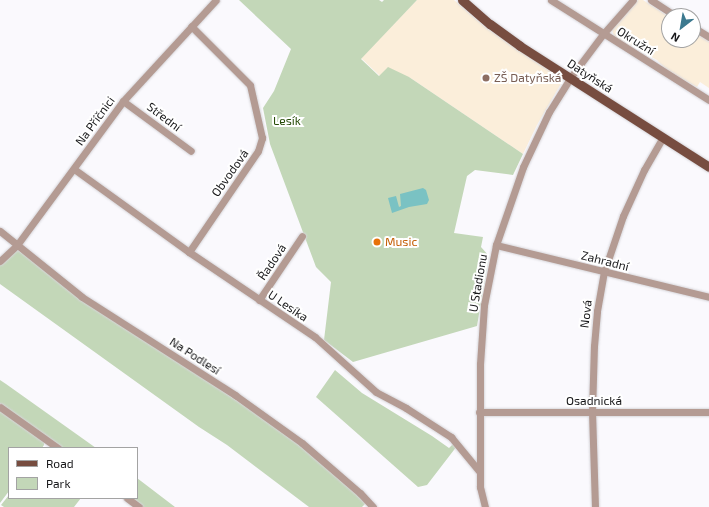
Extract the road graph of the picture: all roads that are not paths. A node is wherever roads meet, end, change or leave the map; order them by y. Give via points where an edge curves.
1 (216, 0) edge
2 (462, 0) edge
3 (551, 0) edge
4 (633, 0) edge
5 (651, 0) edge
6 (664, 8) edge
7 (191, 26) junction
8 (603, 34) junction
9 (570, 78) junction
10 (709, 100) edge
11 (123, 101) junction
12 (663, 138) junction
13 (191, 151) dead end
14 (709, 166) edge
15 (74, 169) junction
16 (0, 231) edge
17 (302, 236) dead end
18 (17, 245) junction
19 (496, 245) junction
20 (189, 252) junction
21 (0, 262) edge
22 (604, 272) junction
23 (709, 297) edge
24 (259, 300) junction
25 (0, 407) edge
26 (479, 412) junction
27 (592, 412) junction
28 (709, 412) edge
29 (57, 447) edge
30 (480, 472) junction
31 (128, 499) edge
32 (139, 507) edge
33 (373, 507) edge
34 (485, 507) edge
35 (595, 507) edge

1 - 7 street, Na Příčnici
2 - 9 main road, Datyňská via 510,39
3 - 8 street, Okružní
4 - 8 street, U Stadionu
5 - 6 street
7 - 11 street, Na Příčnici
7 - 20 street, Obvodová via 250,85 262,138 258,151
8 - 9 street, U Stadionu
8 - 10 street, Okružní
9 - 12 main road, Datyňská
9 - 19 street, U Stadionu via 549,112 523,167
11 - 13 street, Střední
11 - 15 street, Na Příčnici
12 - 14 main road, Datyňská
12 - 22 street, Nová via 644,170 623,216
15 - 18 street, Na Příčnici
15 - 20 street, U Lesíka
16 - 18 street, Na Podlesí
17 - 24 street, Řadová
18 - 21 street, Na Příčnici
18 - 33 street, Na Podlesí via 82,297 235,395 302,443
19 - 22 street, Zahradní
19 - 26 street, U Stadionu via 484,305
20 - 24 street, U Lesíka
22 - 23 street, Zahradní
22 - 27 street, Nová via 594,346
24 - 30 street, U Lesíka via 314,337 376,392 450,437
25 - 29 street
26 - 27 street, Osadnická
26 - 30 street, U Stadionu
27 - 28 street, Osadnická
27 - 35 street, Nová
30 - 34 street, U Stadionu via 480,487
31 - 32 street

